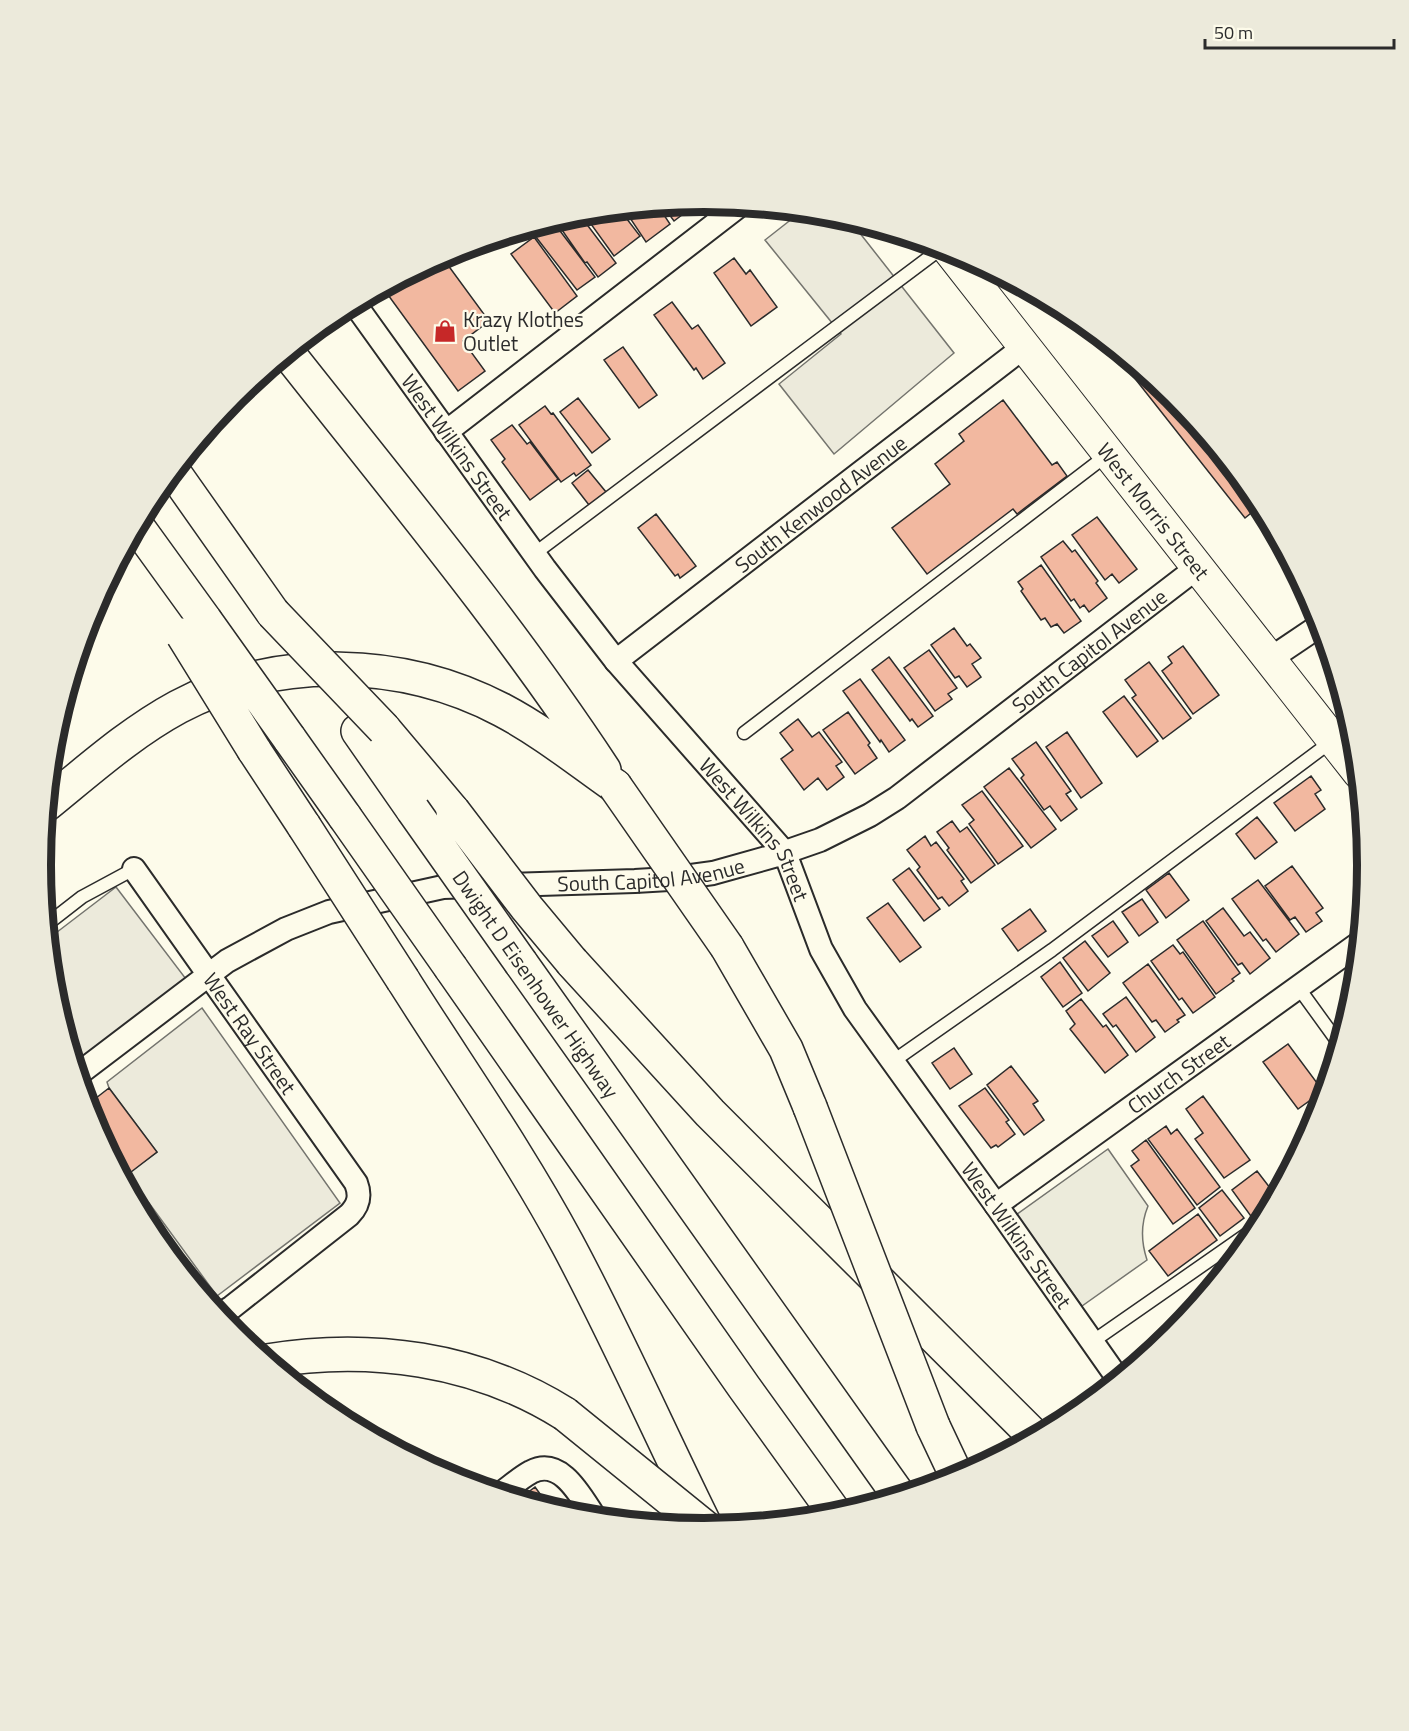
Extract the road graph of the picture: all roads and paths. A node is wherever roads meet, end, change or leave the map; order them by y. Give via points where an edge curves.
1 (730, 213) edge
2 (935, 255) edge
3 (960, 264) edge
4 (360, 311) edge
5 (1024, 347) junction
6 (293, 359) edge
7 (446, 432) junction
8 (1108, 453) junction
9 (179, 478) edge
10 (142, 534) edge
11 (137, 542) edge
12 (534, 554) junction
13 (1198, 567) junction
14 (194, 627) junction
15 (1314, 630) edge
16 (1270, 659) junction
17 (616, 661) junction
18 (371, 730) junction
19 (744, 733) dead end
20 (1333, 740) junction
21 (1349, 760) edge
22 (615, 786) junction
23 (55, 797) edge
24 (785, 853) junction
25 (134, 869) joint
26 (53, 919) edge
27 (1352, 948) edge
28 (209, 974) junction
29 (1298, 987) junction
30 (1335, 1038) edge
31 (892, 1062) junction
32 (84, 1070) edge
33 (996, 1205) junction
34 (1241, 1238) edge
35 (226, 1311) edge
36 (1092, 1342) junction
37 (277, 1359) edge
38 (1115, 1374) edge
39 (1030, 1432) edge
40 (954, 1470) edge
41 (508, 1488) edge
42 (895, 1490) edge
43 (830, 1506) edge
44 (588, 1508) edge
45 (694, 1519) edge
46 (702, 1519) edge

1 - 7 street
2 - 12 lane
3 - 5 main road, West Morris Street
4 - 7 street, West Wilkins Street
5 - 8 main road, West Morris Street
5 - 17 street, South Kenwood Avenue
6 - 22 highway via 499,620
7 - 12 street, West Wilkins Street
8 - 13 main road, West Morris Street
8 - 19 lane
9 - 18 highway, Dwight D Eisenhower Highway, bridge via 273,612
10 - 14 highway
11 - 14 highway
12 - 17 street, West Wilkins Street
13 - 16 main road, West Morris Street
13 - 24 street, South Capitol Avenue via 897,798 850,826
14 - 43 highway, bridge via 289,738
14 - 46 highway, bridge via 254,750 507,1142 567,1242
15 - 16 street
16 - 20 main road, West Morris Street
17 - 24 street, West Wilkins Street
18 - 39 highway, bridge via 453,811 572,962 710,1113
18 - 42 highway, Dwight D Eisenhower Highway, bridge via 413,810
20 - 21 main road, West Morris Street
20 - 31 lane via 1052,950
22 - 23 highway via 531,728 466,694 401,675 303,669 235,683 179,706 133,735
22 - 40 highway, bridge via 727,946 786,1049
24 - 28 street, South Capitol Avenue via 713,873 669,879 430,889 307,920 242,952
24 - 31 street, West Wilkins Street via 830,968
25 - 26 lane via 82,897
25 - 28 street, West Ray Street
27 - 29 street, Church Street
28 - 32 street
28 - 35 street, West Ray Street via 357,1184 359,1200 349,1215
29 - 30 lane
29 - 33 street, Church Street
31 - 33 street, West Wilkins Street
33 - 36 street, West Wilkins Street
34 - 36 lane
36 - 38 street, West Wilkins Street
37 - 45 highway, bridge via 305,1355 387,1354 505,1382 565,1414
41 - 44 street via 530,1473 552,1470 567,1478

